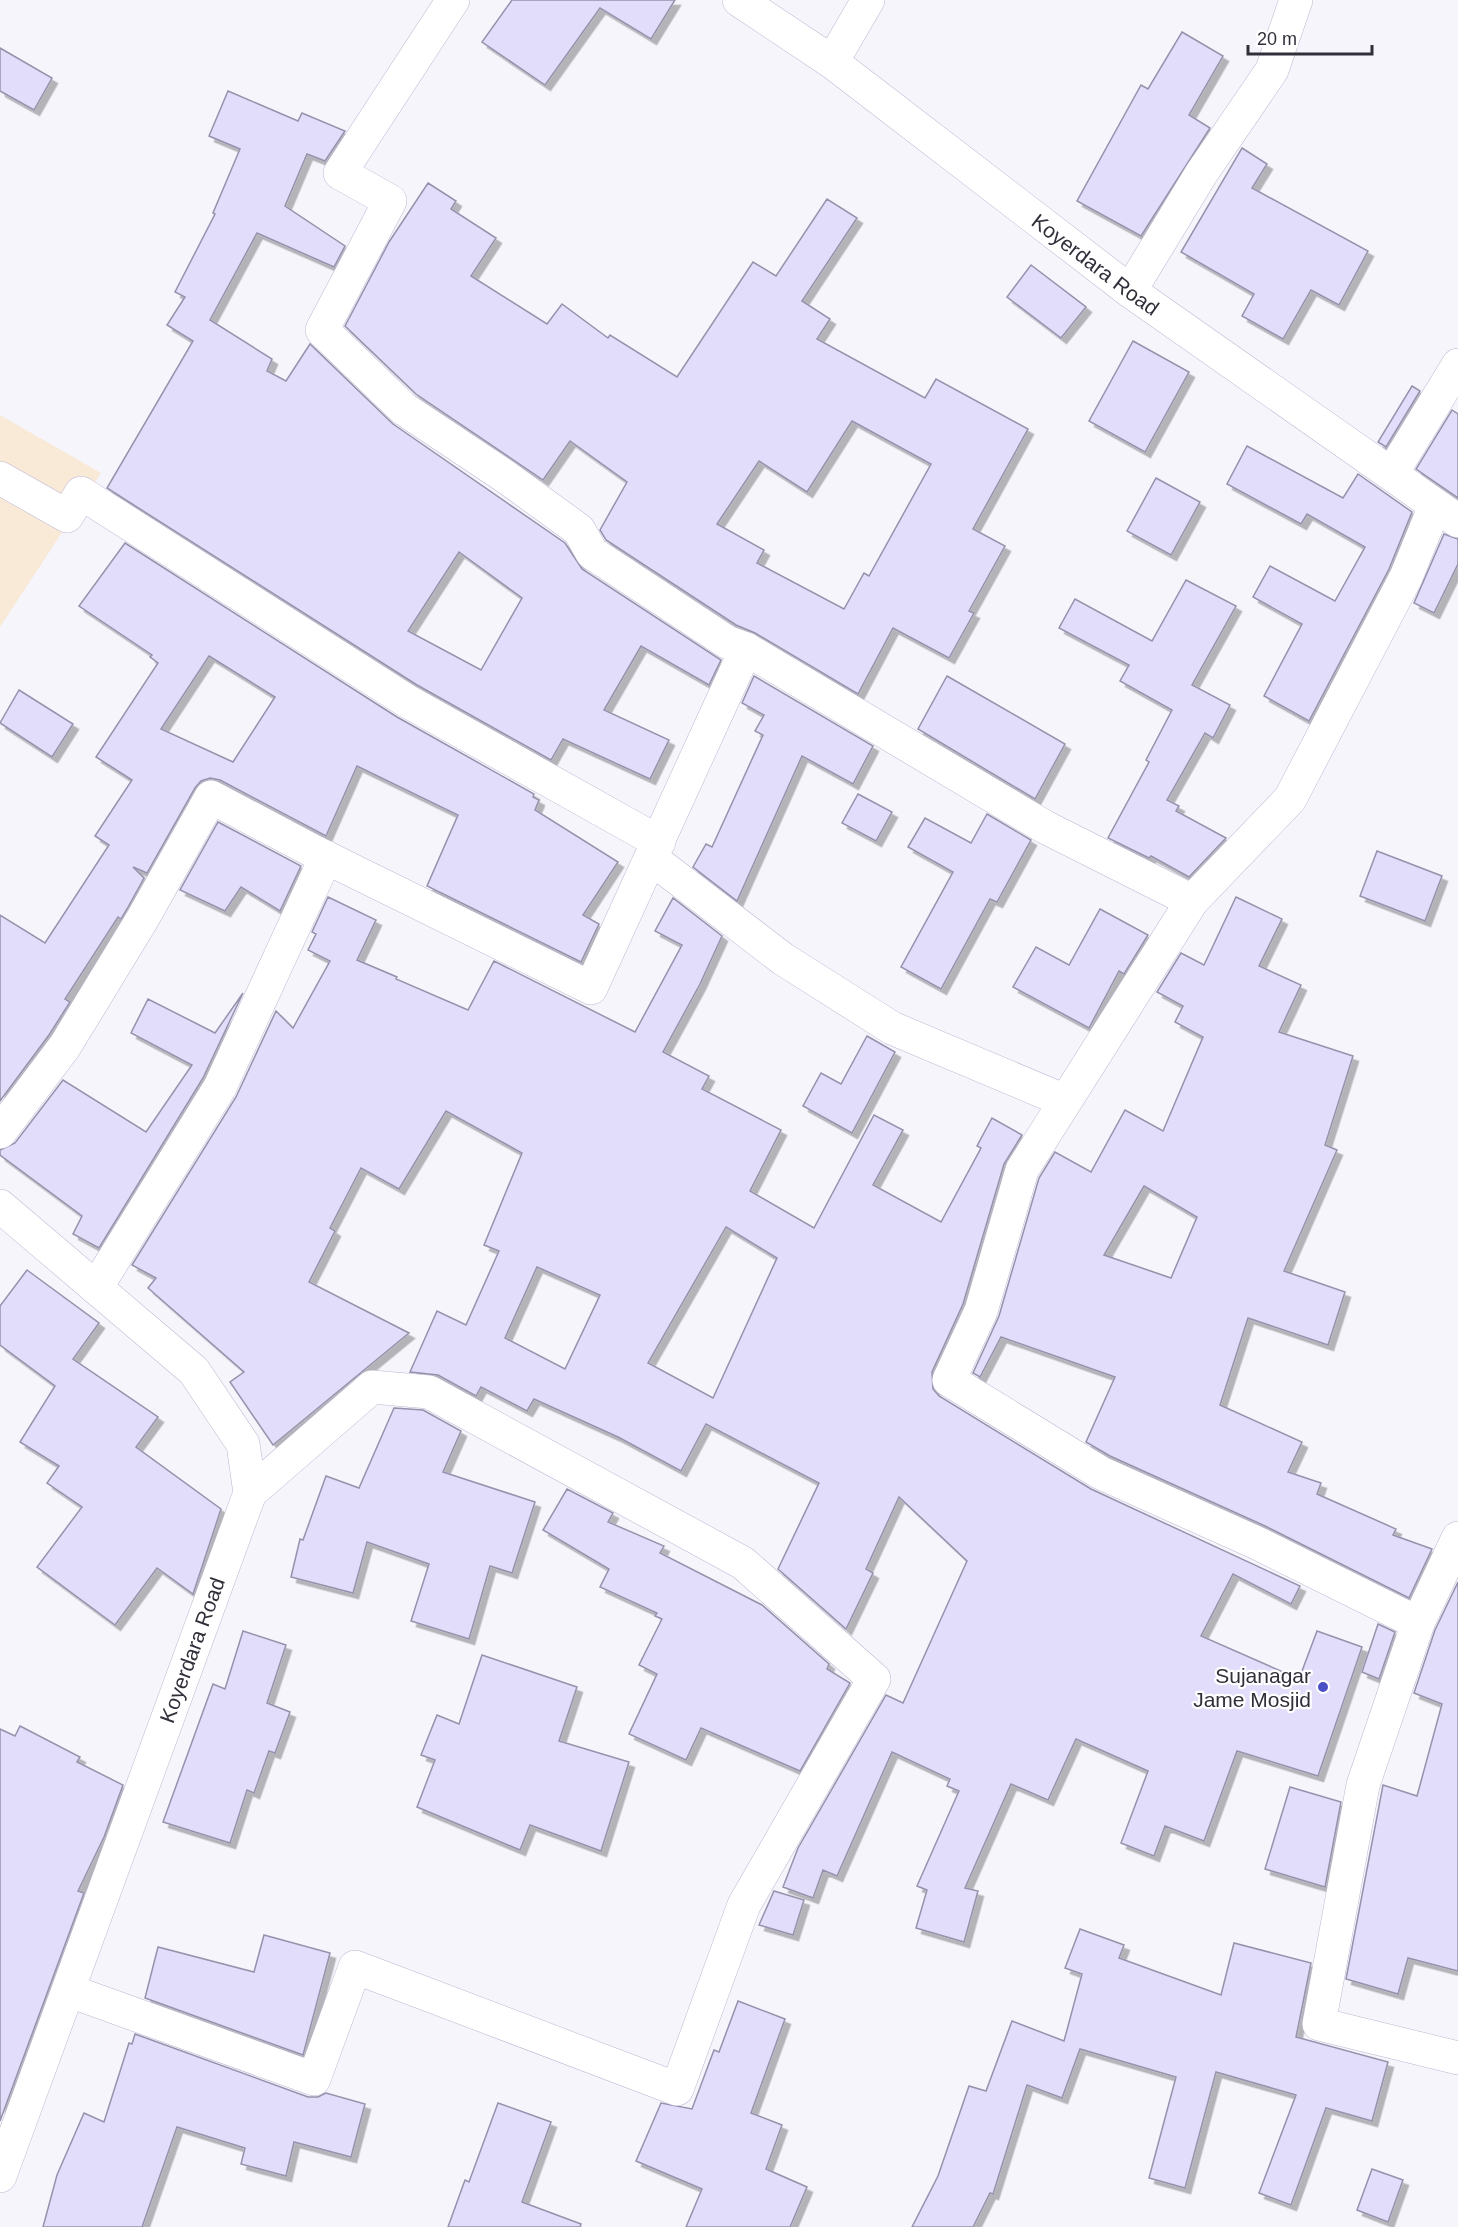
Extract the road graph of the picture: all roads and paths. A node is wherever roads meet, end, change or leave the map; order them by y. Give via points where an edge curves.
1 (453, 0) edge
2 (739, 0) edge
3 (868, 0) edge
4 (1296, 0) edge
5 (832, 62) junction
6 (1130, 291) junction
7 (1458, 364) edge
8 (1392, 473) junction
9 (0, 478) edge
10 (1446, 514) edge
11 (746, 649) junction
12 (655, 850) junction
13 (326, 857) junction
14 (1192, 901) junction
15 (1065, 1101) junction
16 (0, 1132) edge
17 (0, 1206) edge
18 (96, 1288) junction
19 (250, 1493) junction
20 (1458, 1538) edge
21 (1418, 1623) junction
22 (70, 1991) junction
23 (1458, 2058) edge
24 (0, 2176) edge

1 - 11 street via 340,173 390,201 322,330 404,409 579,530 592,553 727,642
2 - 5 street, Koyerdara Road
3 - 5 street
4 - 6 street via 1272,70 1201,174
5 - 6 street, Koyerdara Road
6 - 8 street, Koyerdara Road
7 - 8 street
8 - 10 street, Koyerdara Road
9 - 12 street via 67,516 81,493 407,701
10 - 14 street via 1406,577 1290,799
11 - 12 street
11 - 14 street via 1045,826
12 - 13 street via 591,988
12 - 15 street via 783,959 892,1028
13 - 16 street via 211,797 65,1046
13 - 18 street via 219,1087
14 - 15 street
15 - 21 street via 1022,1170 981,1311 949,1380 1101,1473 1257,1543
17 - 18 street, Koyerdara Road
18 - 19 street, Koyerdara Road via 194,1371 243,1444
19 - 22 street, Koyerdara Road
19 - 22 street via 372,1387 429,1392 743,1563 874,1679 744,1905 677,2089 355,1967 314,2079
20 - 21 street
21 - 23 street via 1363,1785 1318,2024
22 - 24 street, Koyerdara Road

